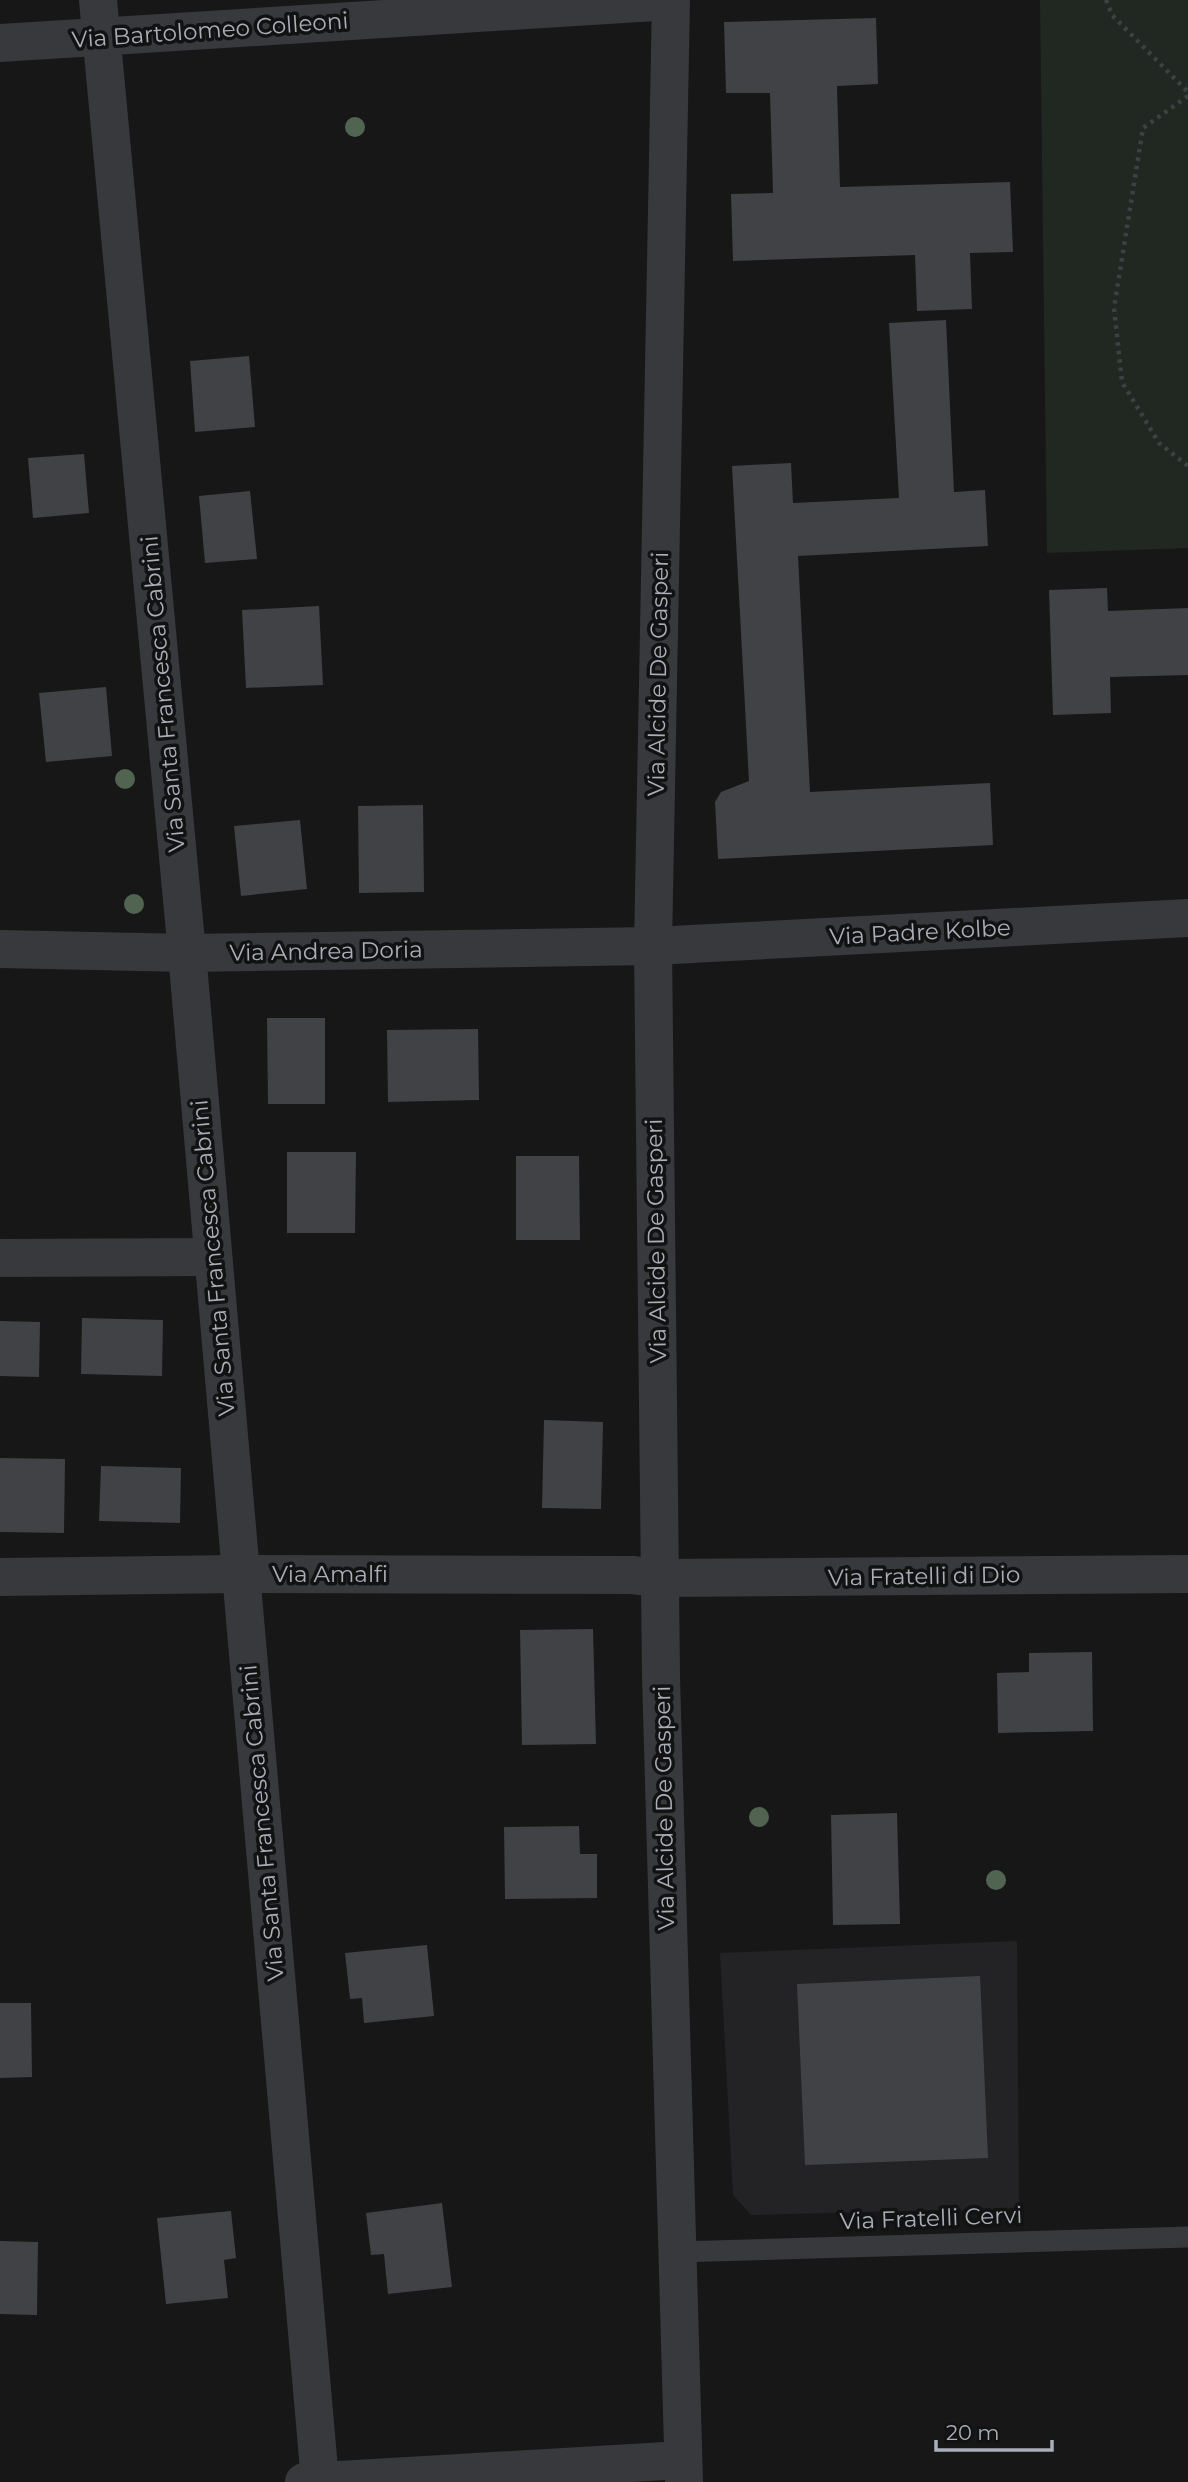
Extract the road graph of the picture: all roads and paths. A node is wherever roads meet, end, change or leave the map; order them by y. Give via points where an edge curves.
1 (1106, 0) edge
2 (671, 1) edge
3 (100, 18) edge
4 (0, 43) edge
5 (1188, 94) edge
6 (1188, 466) edge
7 (1188, 918) edge
8 (653, 946) junction
9 (0, 949) edge
10 (187, 953) junction
11 (212, 1257) junction
12 (0, 1258) edge
13 (240, 1574) junction
14 (1188, 1574) edge
15 (0, 1577) edge
16 (659, 1578) junction
17 (1188, 2237) edge
18 (676, 2252) junction
19 (683, 2471) edge
20 (320, 2481) edge
21 (304, 2482) edge

1 - 5 path via 1112,16
2 - 3 street, Via Bartolomeo Colleoni
2 - 8 street, Via Alcide De Gasperi
3 - 4 street, Via Bartolomeo Colleoni
3 - 10 street, Via Santa Francesca Cabrini
5 - 6 path via 1143,128 1114,308 1122,382 1159,443
7 - 8 street, Via Padre Kolbe
8 - 10 street, Via Andrea Doria
8 - 16 street, Via Alcide De Gasperi
9 - 10 street, Via Andrea Doria
10 - 11 street, Via Santa Francesca Cabrini
11 - 12 street
11 - 13 street, Via Santa Francesca Cabrini
13 - 15 street, Via Amalfi
13 - 16 street, Via Amalfi
13 - 20 street, Via Santa Francesca Cabrini
14 - 16 street, Via Fratelli di Dio
16 - 18 street, Via Alcide De Gasperi
17 - 18 lane, Via Fratelli Cervi
18 - 19 street, Via Alcide De Gasperi
19 - 20 street
20 - 21 street

